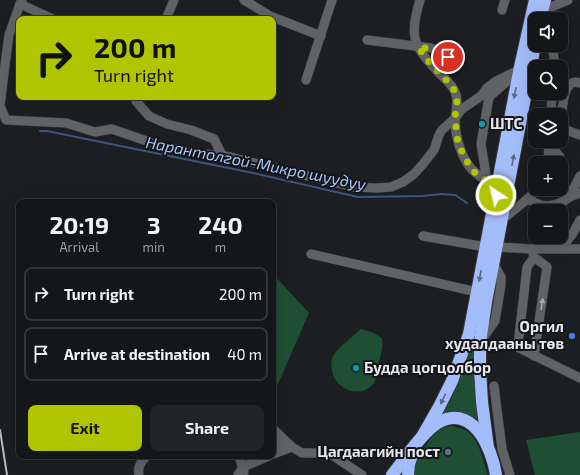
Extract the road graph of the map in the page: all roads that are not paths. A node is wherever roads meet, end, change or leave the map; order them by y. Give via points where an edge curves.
1 (174, 0) edge
2 (246, 0) edge
3 (332, 0) edge
4 (420, 0) edge
5 (505, 0) edge
6 (535, 0) edge
7 (568, 0) edge
8 (21, 2) edge
9 (502, 10) dead end
10 (542, 10) edge
11 (47, 16) edge
12 (167, 16) edge
13 (270, 16) edge
14 (276, 18) edge
15 (321, 36) junction
16 (367, 40) dead end
17 (418, 47) junction
18 (534, 52) edge
19 (448, 57) dead end
20 (519, 70) junction
21 (306, 80) dead end
22 (580, 83) edge
23 (136, 100) edge
24 (563, 108) edge
25 (455, 118) junction
26 (568, 131) edge
27 (580, 135) edge
28 (222, 155) junction
29 (580, 176) edge
30 (487, 181) junction
31 (580, 193) edge
32 (496, 195) junction
33 (532, 196) edge
34 (567, 199) junction
35 (528, 200) junction
36 (563, 204) edge
37 (499, 216) junction
38 (580, 220) edge
39 (423, 236) dead end
40 (568, 240) edge
41 (563, 244) edge
42 (491, 247) junction
43 (556, 249) junction
44 (580, 249) edge
45 (533, 253) junction
46 (311, 254) dead end
47 (477, 292) junction
48 (534, 356) junction
49 (580, 378) edge
50 (494, 386) dead end
51 (276, 432) edge
52 (423, 435) junction
53 (276, 444) edge
54 (292, 447) junction
55 (414, 448) junction
56 (488, 448) junction
57 (276, 453) edge
58 (144, 459) edge
59 (240, 459) edge
60 (264, 459) edge
61 (242, 472) edge
62 (139, 475) edge
63 (362, 475) edge
64 (392, 475) edge
65 (408, 475) edge
66 (496, 475) edge
67 (510, 475) edge

1 - 12 lane
2 - 13 lane
3 - 15 lane
4 - 17 lane via 413,31
5 - 9 lane
6 - 20 highway
7 - 10 lane
8 - 11 lane
8 - 28 lane via 9,35 4,73 0,106 6,120 66,123 95,132 112,129 161,146 201,154
14 - 15 lane
15 - 21 lane
16 - 17 lane
17 - 19 lane via 437,50
17 - 25 lane via 453,87 457,100
37 -> 18 highway
20 - 25 lane via 496,81
20 - 30 lane via 489,97 481,144
20 -> 32 highway
22 - 24 lane via 571,83 568,86
23 - 28 lane via 149,116 214,139
25 - 28 lane via 442,130 434,150 414,174 391,187 353,187
25 - 30 lane via 458,144 476,174
26 - 27 lane
29 - 34 lane
30 - 32 lane
31 - 34 lane
32 - 37 highway
33 - 35 lane
34 - 35 lane via 548,206
34 - 36 lane
35 - 37 lane
37 - 42 highway
38 - 40 lane
39 - 42 lane
41 - 43 lane
42 - 45 lane
42 -> 47 highway
42 - 56 highway via 493,264 480,342 482,402
43 - 44 lane
43 - 45 lane
48 -> 45 lane via 547,267
45 - 48 lane via 527,267 518,345
46 - 47 lane
47 -> 52 highway via 469,334 458,365
48 - 49 lane
50 - 67 lane via 502,449
51 - 54 lane
52 - 55 highway
52 - 56 highway via 444,420 458,419 477,428
53 - 54 lane
54 - 57 lane
54 - 63 lane via 302,453 329,453
55 - 64 highway
55 - 65 highway
56 - 66 highway
58 - 62 lane via 138,470
59 - 61 lane
60 - 61 lane

